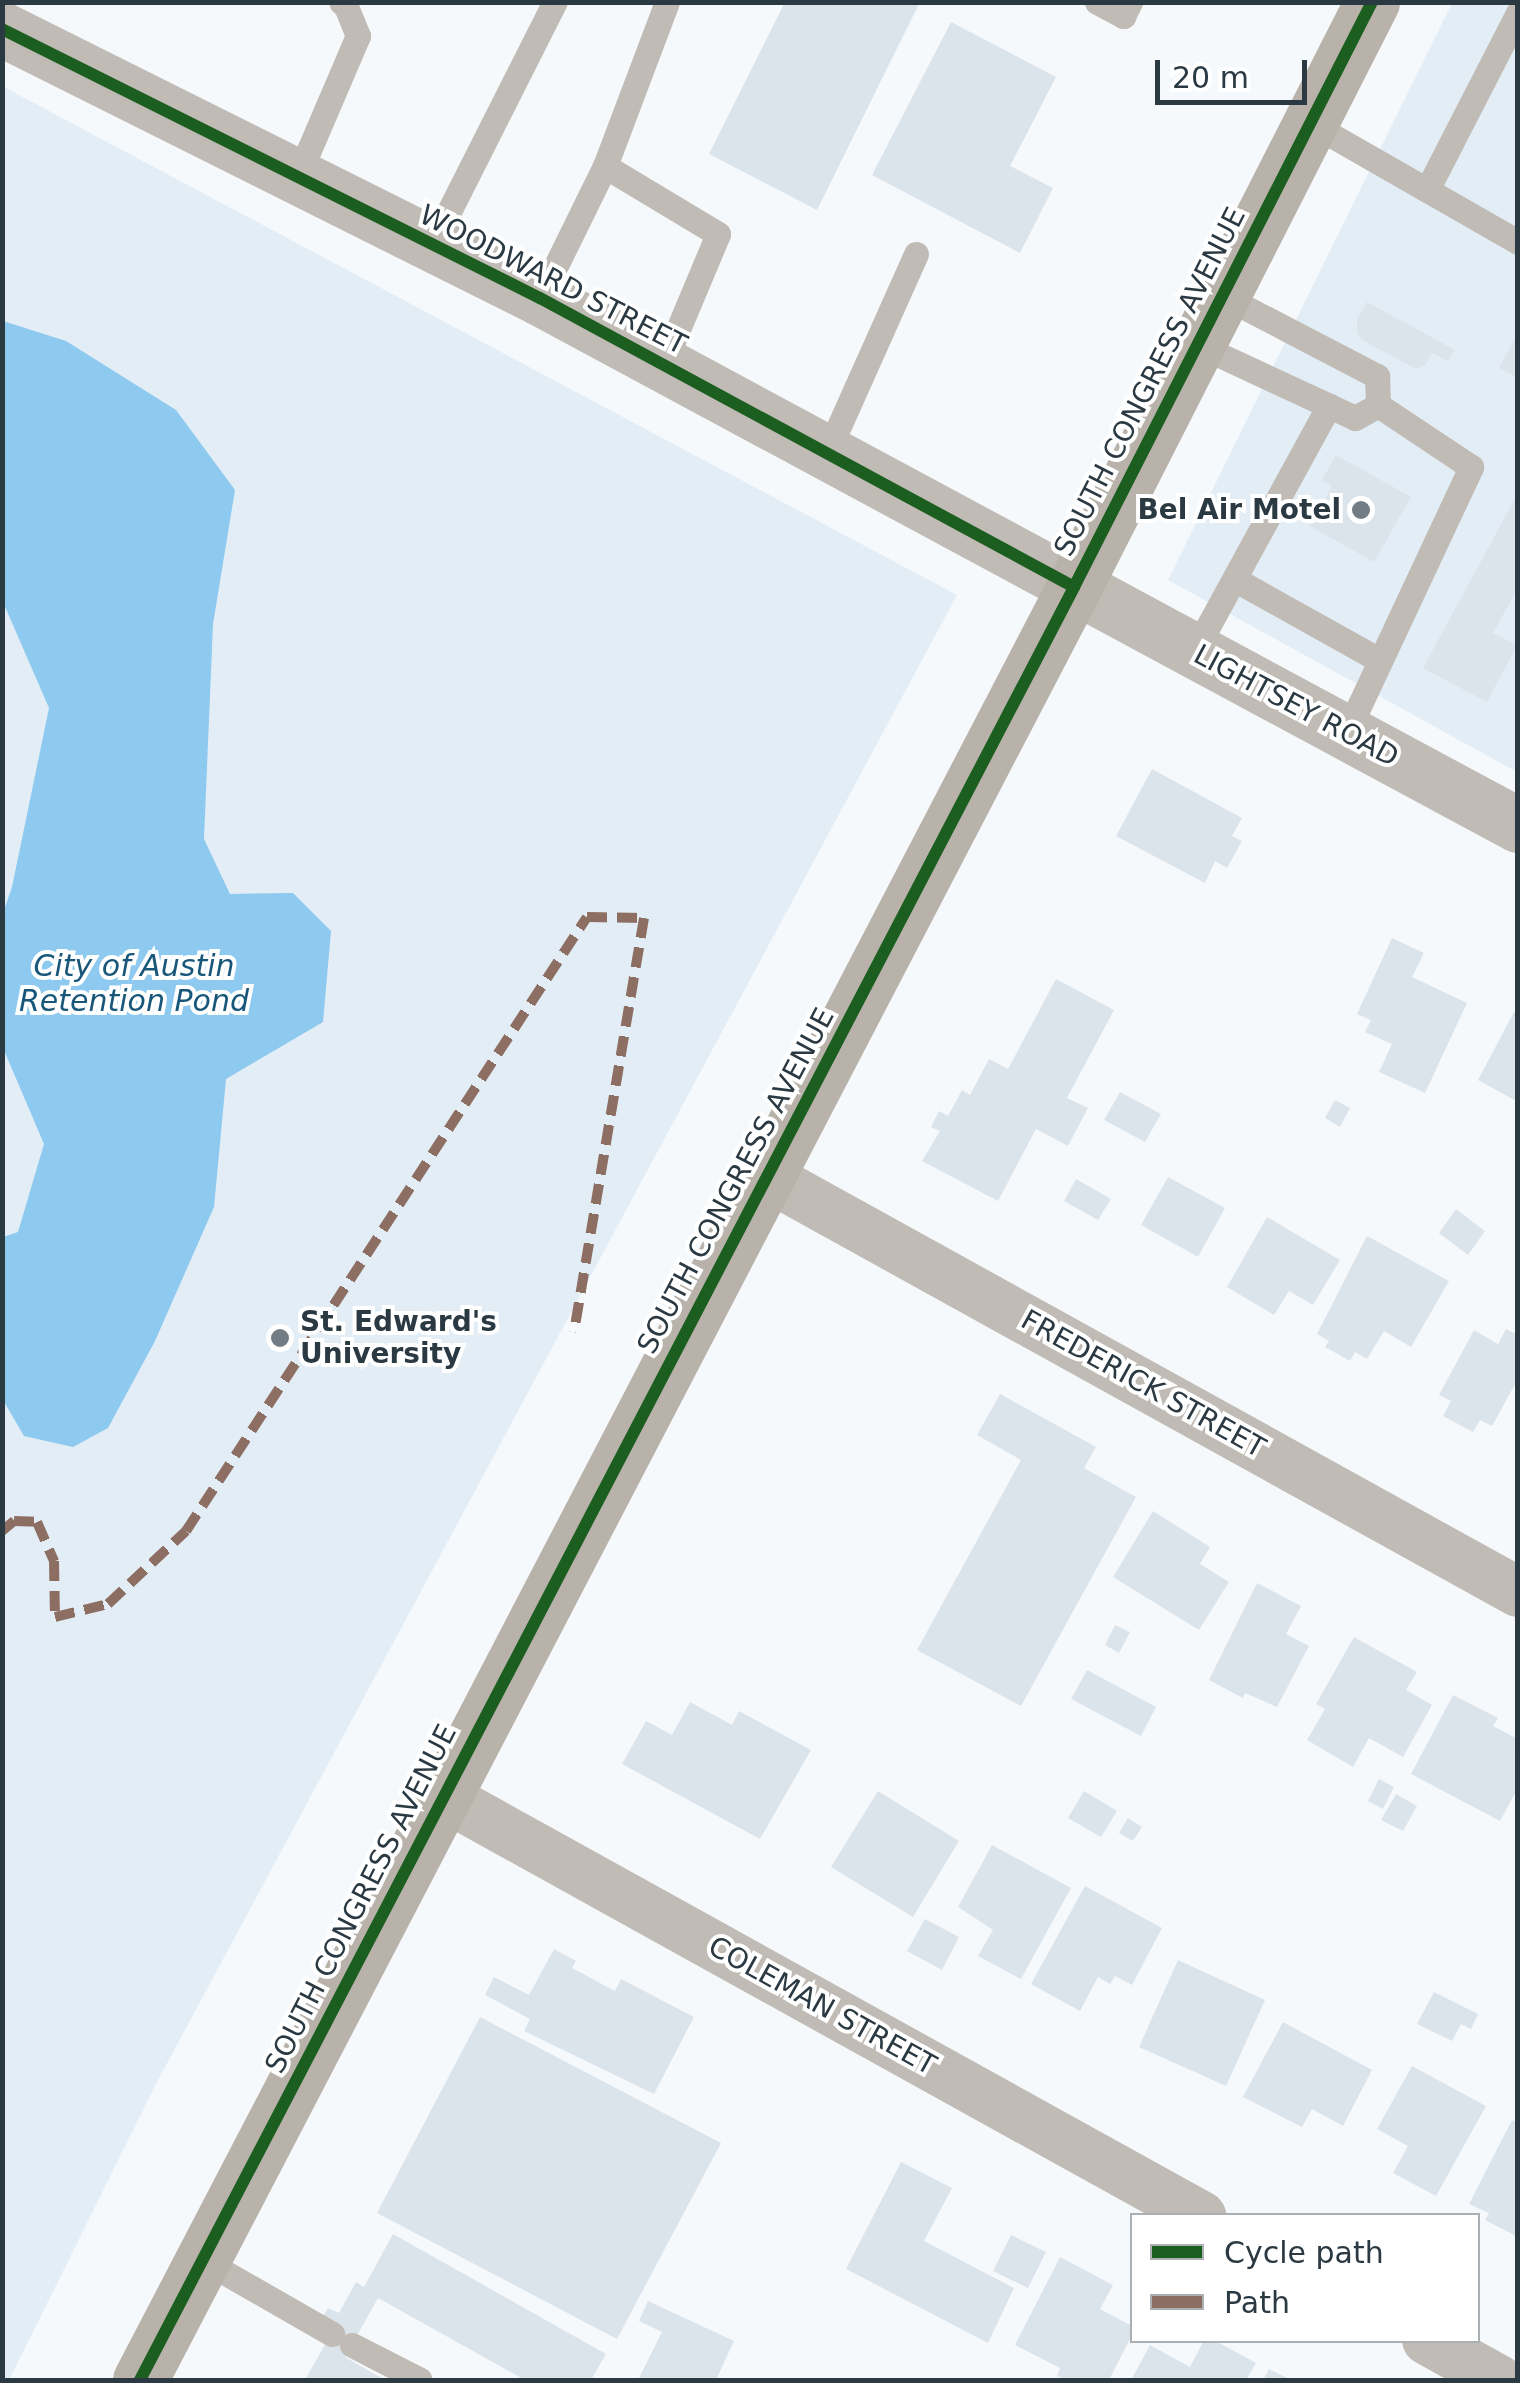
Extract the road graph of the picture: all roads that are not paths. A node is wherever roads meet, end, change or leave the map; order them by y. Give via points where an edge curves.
1 (341, 2) edge
2 (555, 2) edge
3 (667, 2) edge
4 (1097, 2) edge
5 (1130, 2) edge
6 (1372, 2) edge
7 (1518, 13) edge
8 (2, 29) edge
9 (1310, 124) junction
10 (605, 166) junction
11 (297, 178) junction
12 (1427, 190) junction
13 (1518, 242) edge
14 (432, 245) junction
15 (916, 254) dead end
16 (1222, 296) junction
17 (540, 298) junction
18 (1198, 345) junction
19 (664, 365) junction
20 (1378, 404) junction
21 (1329, 405) junction
22 (826, 453) junction
23 (1236, 580) junction
24 (1074, 587) junction
25 (1194, 652) junction
26 (1380, 660) junction
27 (1346, 734) junction
28 (1518, 826) edge
29 (768, 1177) junction
30 (1518, 1592) edge
31 (442, 1796) junction
32 (1196, 2213) edge
33 (202, 2260) junction
34 (1432, 2343) edge
35 (140, 2380) edge
36 (420, 2380) edge
37 (1499, 2380) edge

1 - 11 lane via 358,36
2 - 14 lane
3 - 10 lane
4 - 5 lane via 1123,16
6 - 9 main road, SOUTH CONGRESS AVENUE
7 - 12 lane
8 - 11 street, WOODWARD STREET
9 - 12 lane
9 - 16 main road, SOUTH CONGRESS AVENUE
10 - 17 lane
10 - 19 lane via 718,234
11 - 14 street, WOODWARD STREET
12 - 13 lane
14 - 17 street, WOODWARD STREET
15 - 22 lane
16 - 18 main road, SOUTH CONGRESS AVENUE
16 - 20 lane via 1378,376
17 - 19 street, WOODWARD STREET
18 - 21 lane
18 - 24 main road, SOUTH CONGRESS AVENUE
19 - 22 street, WOODWARD STREET
20 - 21 lane via 1354,418
20 - 26 lane via 1471,467
21 - 23 lane
22 - 24 street, WOODWARD STREET
23 - 25 lane
23 - 26 lane
24 - 25 street, LIGHTSEY ROAD
24 - 29 main road, SOUTH CONGRESS AVENUE
25 - 27 street, LIGHTSEY ROAD
26 - 27 lane
27 - 28 street, LIGHTSEY ROAD
29 - 30 street, FREDERICK STREET
29 - 31 main road, SOUTH CONGRESS AVENUE
31 - 32 street, COLEMAN STREET
31 - 33 main road, SOUTH CONGRESS AVENUE
33 - 35 main road, SOUTH CONGRESS AVENUE
33 - 36 lane
34 - 37 street

